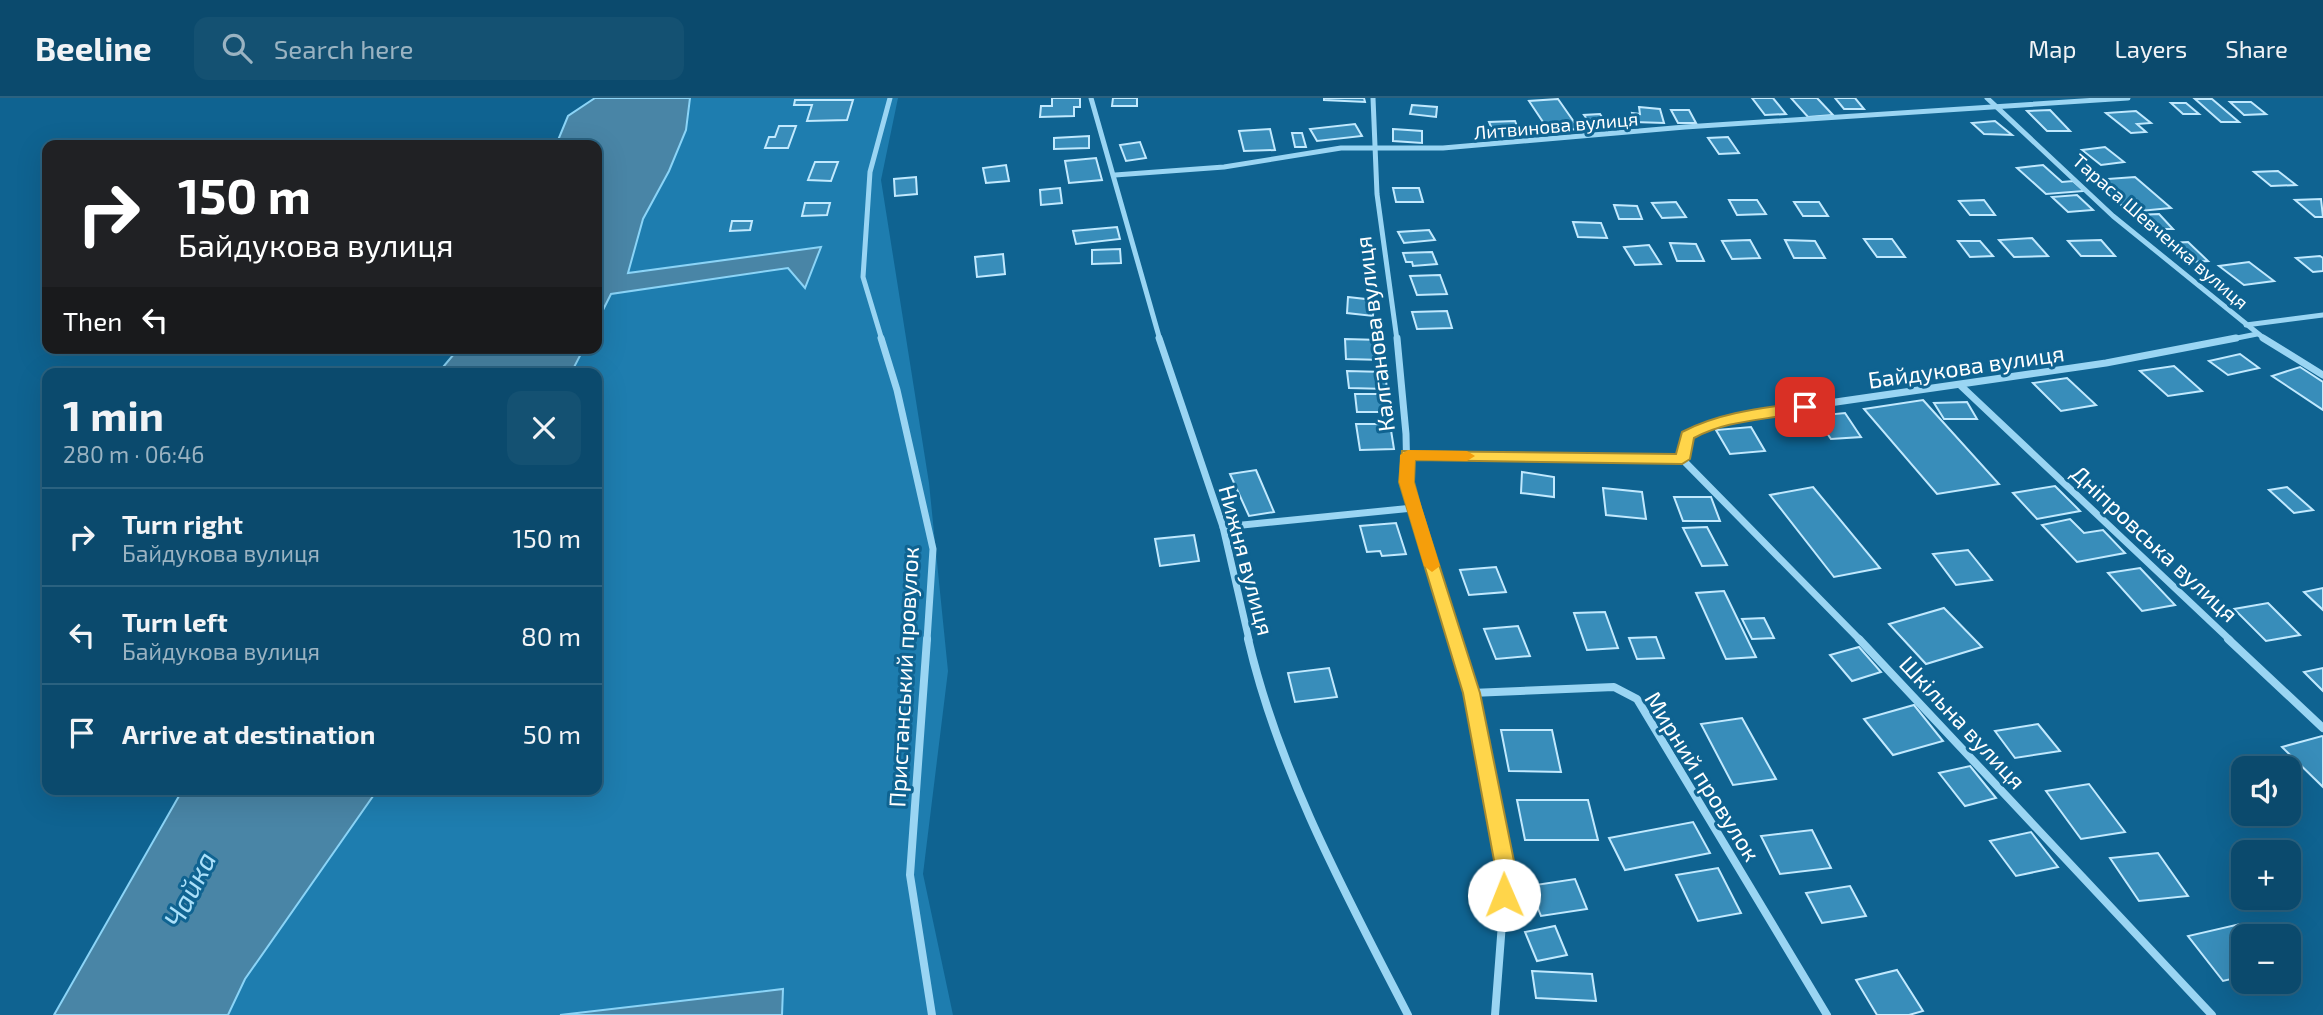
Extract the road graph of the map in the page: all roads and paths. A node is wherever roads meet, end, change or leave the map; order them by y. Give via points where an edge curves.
1 (890, 98) edge
2 (1091, 98) edge
3 (1373, 98) edge
4 (1987, 98) edge
5 (2128, 98) edge
6 (1999, 107) junction
7 (1371, 147) junction
8 (1115, 175) junction
9 (2323, 315) edge
10 (2246, 325) junction
11 (2257, 334) junction
12 (2323, 375) edge
13 (1960, 385) junction
14 (1408, 455) junction
15 (1682, 459) junction
16 (1413, 508) junction
17 (1223, 527) junction
18 (1472, 693) junction
19 (2323, 728) edge
20 (932, 1015) edge
21 (1408, 1015) edge
22 (1495, 1015) edge
23 (1827, 1015) edge
24 (2212, 1015) edge

1 - 20 street, Пристанський провулок via 870,172 863,277 897,390 933,549 910,875
2 - 8 street, Нижня вулиця
3 - 7 street, Калганова вулиця
4 - 6 street, Тараса Шевченка вулиця
5 - 6 street, Литвинова вулиця
6 - 7 street, Литвинова вулиця via 1443,148
6 - 10 street, Тараса Шевченка вулиця via 2113,216
7 - 8 street, Литвинова вулиця via 1224,167
7 - 14 street, Калганова вулиця
8 - 17 street, Нижня вулиця via 1160,340
9 - 10 street
10 - 11 street, Тараса Шевченка вулиця
11 - 12 street, Тараса Шевченка вулиця
11 - 13 street, Байдукова вулиця
13 - 15 street, Байдукова вулиця via 1753,414 1707,425 1688,436
13 - 19 street, Дніпровська вулиця
14 - 15 street
14 - 16 street, Калганова вулиця via 1407,482
15 - 24 street, Шкільна вулиця via 1829,607
16 - 17 street
16 - 18 street, Калганова вулиця
17 - 21 street, Нижня вулиця via 1255,668 1296,784
18 - 22 street, Калганова вулиця via 1506,871
18 - 23 street, Мирний провулок via 1614,687 1637,699

